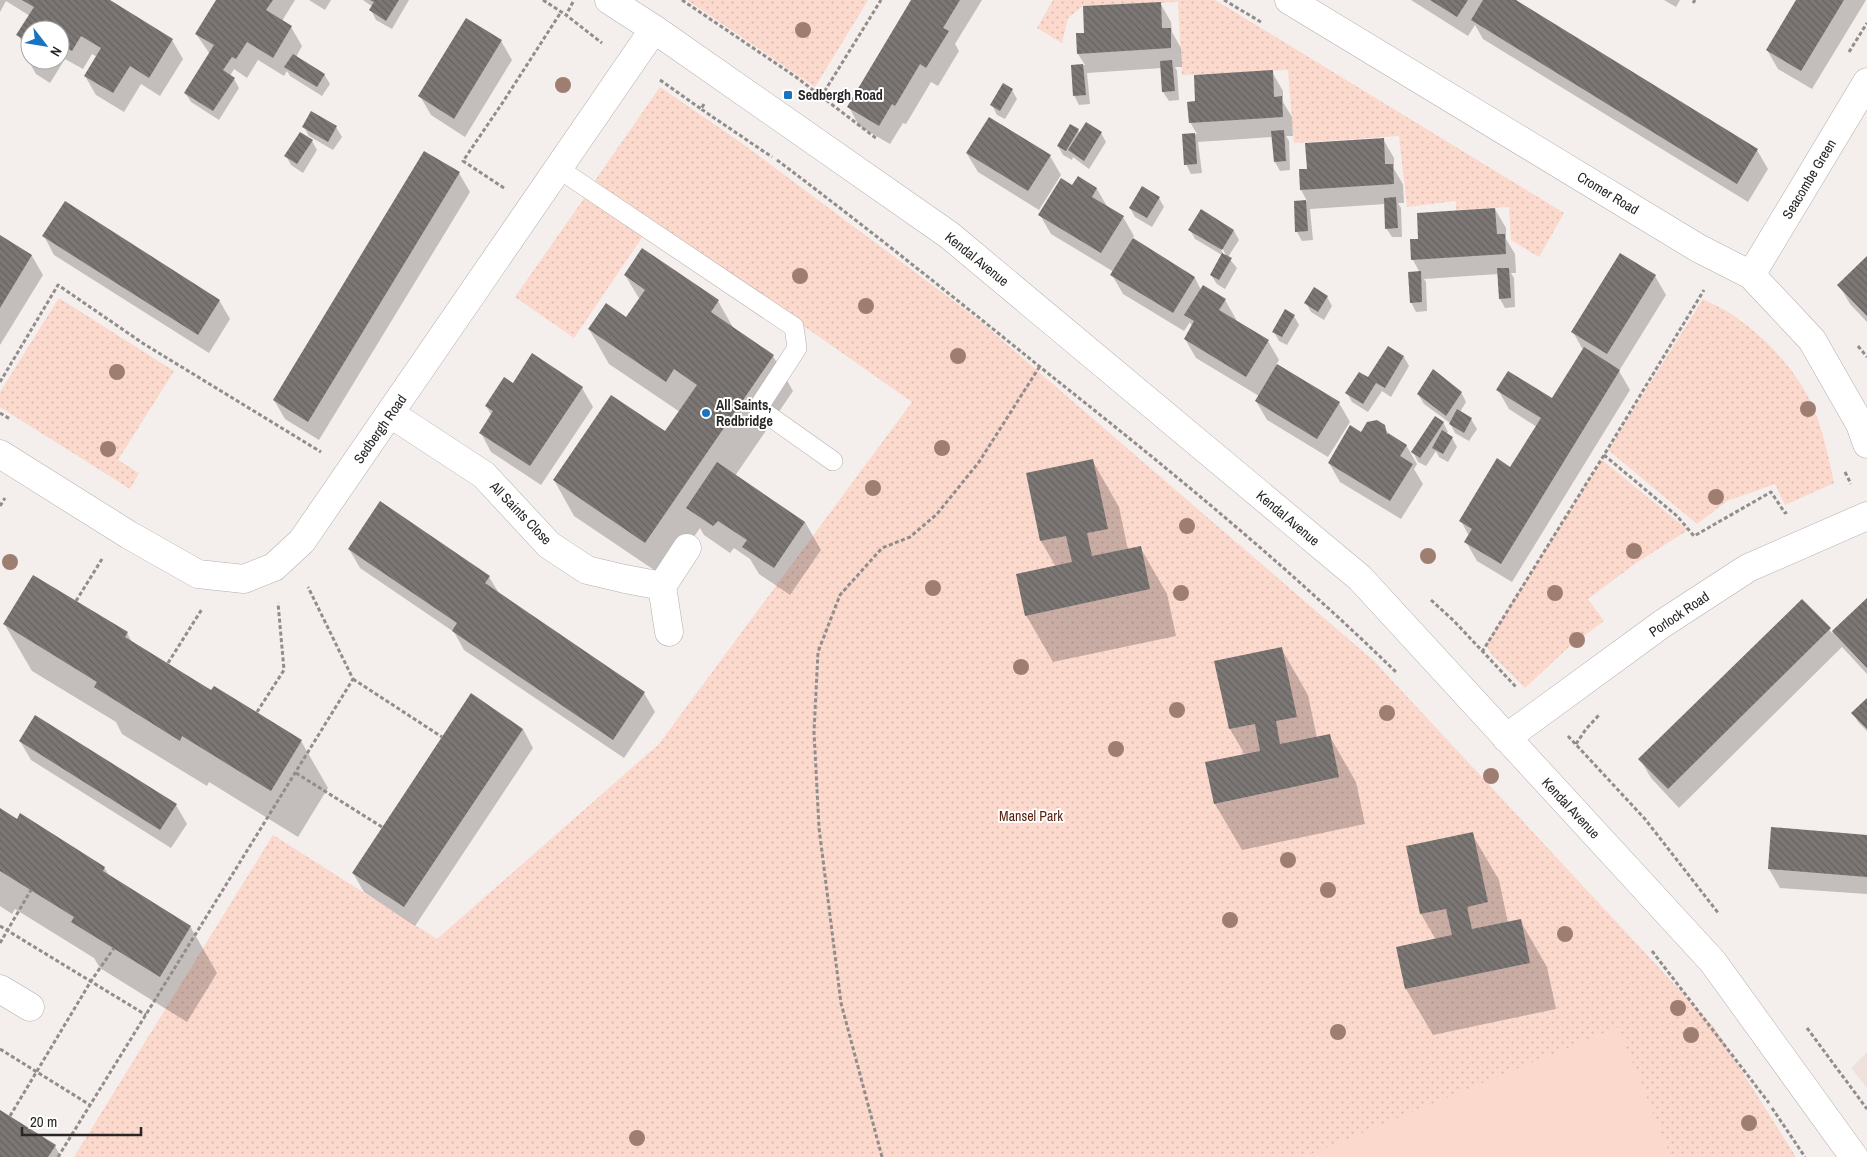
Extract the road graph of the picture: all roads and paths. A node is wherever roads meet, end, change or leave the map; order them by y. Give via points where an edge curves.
1 (543, 0) edge
2 (609, 0) edge
3 (881, 0) edge
4 (1224, 0) edge
5 (1289, 0) edge
6 (561, 12) junction
7 (566, 15) dead end
8 (1867, 23) edge
9 (1265, 25) dead end
10 (654, 29) junction
11 (748, 45) dead end
12 (1848, 54) dead end
13 (723, 78) junction
14 (1867, 82) edge
15 (821, 97) dead end
16 (559, 169) junction
17 (532, 207) junction
18 (1752, 275) junction
19 (1712, 294) dead end
20 (1040, 366) junction
21 (0, 382) edge
22 (391, 414) junction
23 (1867, 444) edge
24 (0, 454) edge
25 (1604, 455) junction
26 (833, 461) dead end
27 (1844, 468) dead end
28 (352, 471) junction
29 (1860, 483) dead end
30 (1852, 486) junction
31 (1846, 488) dead end
32 (1793, 509) dead end
33 (1867, 516) edge
34 (687, 548) dead end
35 (106, 554) dead end
36 (662, 586) junction
37 (308, 587) dead end
38 (76, 601) dead end
39 (278, 603) dead end
40 (202, 608) dead end
41 (669, 632) dead end
42 (1482, 652) dead end
43 (168, 663) dead end
44 (1400, 676) dead end
45 (354, 679) junction
46 (257, 712) dead end
47 (442, 737) dead end
48 (1506, 738) junction
49 (296, 773) junction
50 (382, 827) dead end
51 (31, 890) dead end
52 (0, 926) edge
53 (8, 931) junction
54 (0, 943) edge
55 (114, 948) dead end
56 (1652, 950) dead end
57 (91, 981) junction
58 (0, 988) edge
59 (30, 1007) dead end
60 (146, 1015) junction
61 (0, 1050) edge
62 (36, 1072) junction
63 (90, 1105) junction
64 (10, 1116) dead end
65 (58, 1157) edge
66 (882, 1157) edge
67 (1805, 1157) edge
68 (1854, 1157) edge

1 - 6 path
2 - 10 street, Kendal Avenue
3 - 15 path
4 - 9 path
5 - 18 street, Cromer Road via 1698,248
6 - 7 path
6 - 17 path via 463,161
8 - 12 path
10 - 13 street, Kendal Avenue
10 - 16 street, Sedbergh Road
11 - 13 path
13 - 20 path via 701,109 778,161
13 - 48 street, Kendal Avenue via 949,235 1360,578
14 - 18 street, Seacombe Green
16 - 17 street, Sedbergh Road
16 - 26 lane via 794,327 797,348 758,408
17 - 22 street, Sedbergh Road
18 - 23 street, Cromer Road via 1812,340 1860,424
19 - 25 path via 1704,289
20 - 44 path via 1248,538 1352,629
20 - 66 path via 979,462 937,514 910,537 882,548 840,595 818,652 814,732 819,828 842,1003
21 - 28 path via 58,285 144,344
22 - 28 street, Sedbergh Road
22 - 36 street, All Saints Close via 484,475 549,545 587,570
24 - 28 street, Sedbergh Road via 198,574 244,579 274,567 302,541
25 - 32 path via 1677,516 1694,536 1771,492 1785,513
25 - 42 path
27 - 30 path
29 - 30 path
30 - 31 path
33 - 48 street, Porlock Road via 1748,568 1662,624
34 - 36 street
35 - 38 path
36 - 41 street
37 - 45 path
39 - 46 path via 284,670
40 - 43 path
45 - 47 path
45 - 49 path
48 - 68 street, Kendal Avenue via 1713,962
49 - 50 path
49 - 60 path
51 - 53 path
52 - 53 path
53 - 54 path
53 - 57 path
55 - 57 path
56 - 67 path via 1771,1105
57 - 60 path
57 - 62 path
58 - 59 street
60 - 63 path
61 - 62 path
62 - 63 path
62 - 64 path
63 - 65 path

